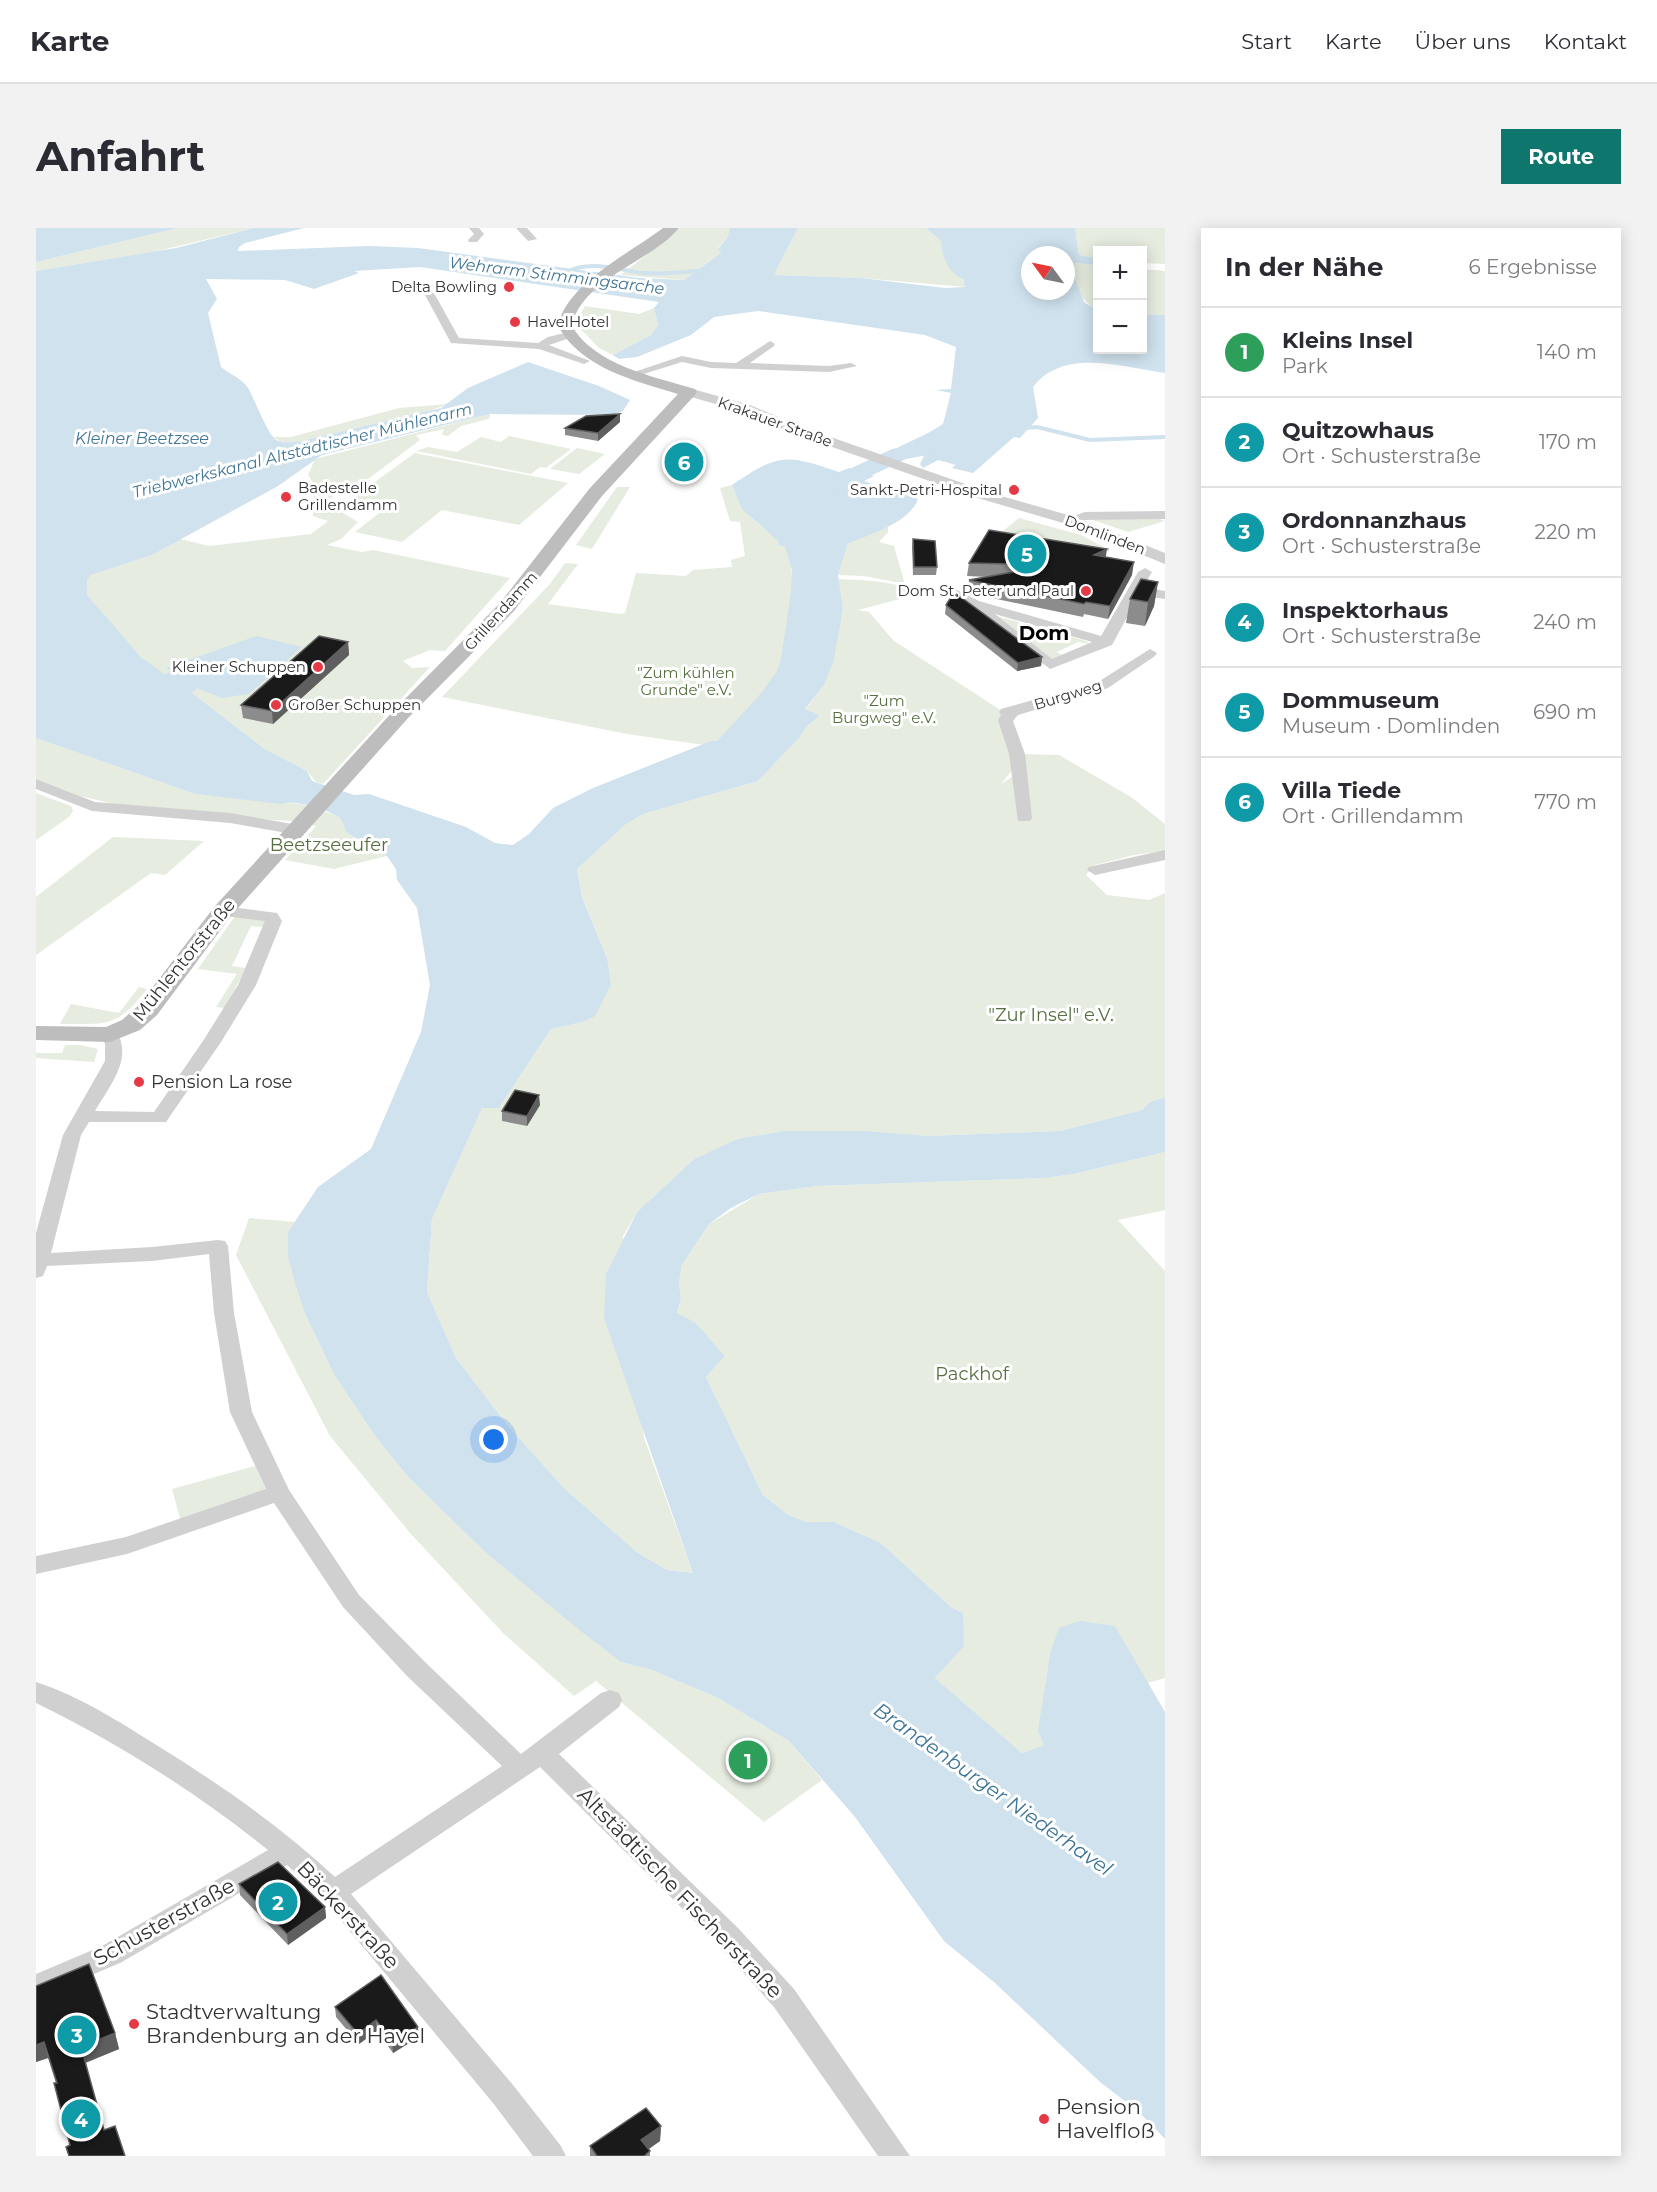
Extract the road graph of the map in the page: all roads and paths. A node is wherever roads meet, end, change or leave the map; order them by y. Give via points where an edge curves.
1 (474, 228) edge
2 (521, 228) edge
3 (672, 228) edge
4 (532, 239) dead end
5 (473, 240) dead end
6 (430, 295) dead end
7 (569, 335) junction
8 (770, 344) dead end
9 (540, 346) junction
10 (837, 355) dead end
11 (584, 361) dead end
12 (739, 366) junction
13 (634, 374) junction
14 (689, 392) junction
15 (916, 472) joint
16 (1165, 515) edge
17 (1069, 520) junction
18 (1165, 559) edge
19 (1145, 572) dead end
20 (1136, 590) junction
21 (952, 593) edge
22 (1165, 595) edge
23 (974, 604) junction
24 (1107, 642) junction
25 (1134, 648) dead end
26 (1161, 655) edge
27 (36, 784) edge
28 (1024, 818) dead end
29 (301, 826) junction
30 (1165, 855) edge
31 (1095, 870) dead end
32 (223, 911) junction
33 (36, 1034) edge
34 (110, 1035) junction
35 (82, 1116) junction
36 (36, 1265) edge
37 (279, 1492) junction
38 (36, 1565) edge
39 (36, 1692) edge
40 (610, 1700) dead end
41 (542, 1753) junction
42 (519, 1767) junction
43 (289, 1851) junction
44 (333, 1892) junction
45 (36, 1987) edge
46 (551, 2156) edge
47 (895, 2156) edge

1 - 5 street via 479,234
2 - 4 street
3 - 7 main road via 571,307 565,318
6 - 9 street via 455,340
7 - 9 street
7 - 13 main road, Krakauer Straße via 599,360
8 - 12 street
9 - 11 street
10 - 12 street via 851,366
12 - 13 street via 682,359
13 - 14 main road, Krakauer Straße
14 - 15 street, Krakauer Straße via 745,408
14 - 29 main road, Grillendamm via 596,492 507,607 344,775
15 - 17 street, Domlinden
16 - 17 street via 1085,516
17 - 18 street, Domlinden
19 - 20 street
20 - 22 street
20 - 24 street
21 - 23 street
23 - 24 street
23 - 24 street via 1050,665
25 - 26 street
26 - 28 street, Burgweg via 1103,685 1009,712 1005,720 1017,754
27 - 29 street via 92,806
29 - 32 main road, Mühlentorstraße
30 - 31 street
32 - 34 main road, Mühlentorstraße via 148,1010 131,1025
32 - 35 street via 271,917 274,921 247,985 195,1068 159,1118
33 - 34 main road
34 - 35 street via 114,1061
35 - 36 street via 72,1135
36 - 37 street via 218,1246 222,1305 241,1412
37 - 38 street via 113,1548 61,1563
37 - 42 street via 351,1601
39 - 43 street, Bäckerstraße via 105,1726 177,1771 232,1806
40 - 41 street
41 - 42 street
41 - 47 street, Altstädtische Fischerstraße via 728,1936 784,1998
42 - 44 street
43 - 44 street, Bäckerstraße
43 - 45 street, Schusterstraße via 112,1954
44 - 46 street, Bäckerstraße

